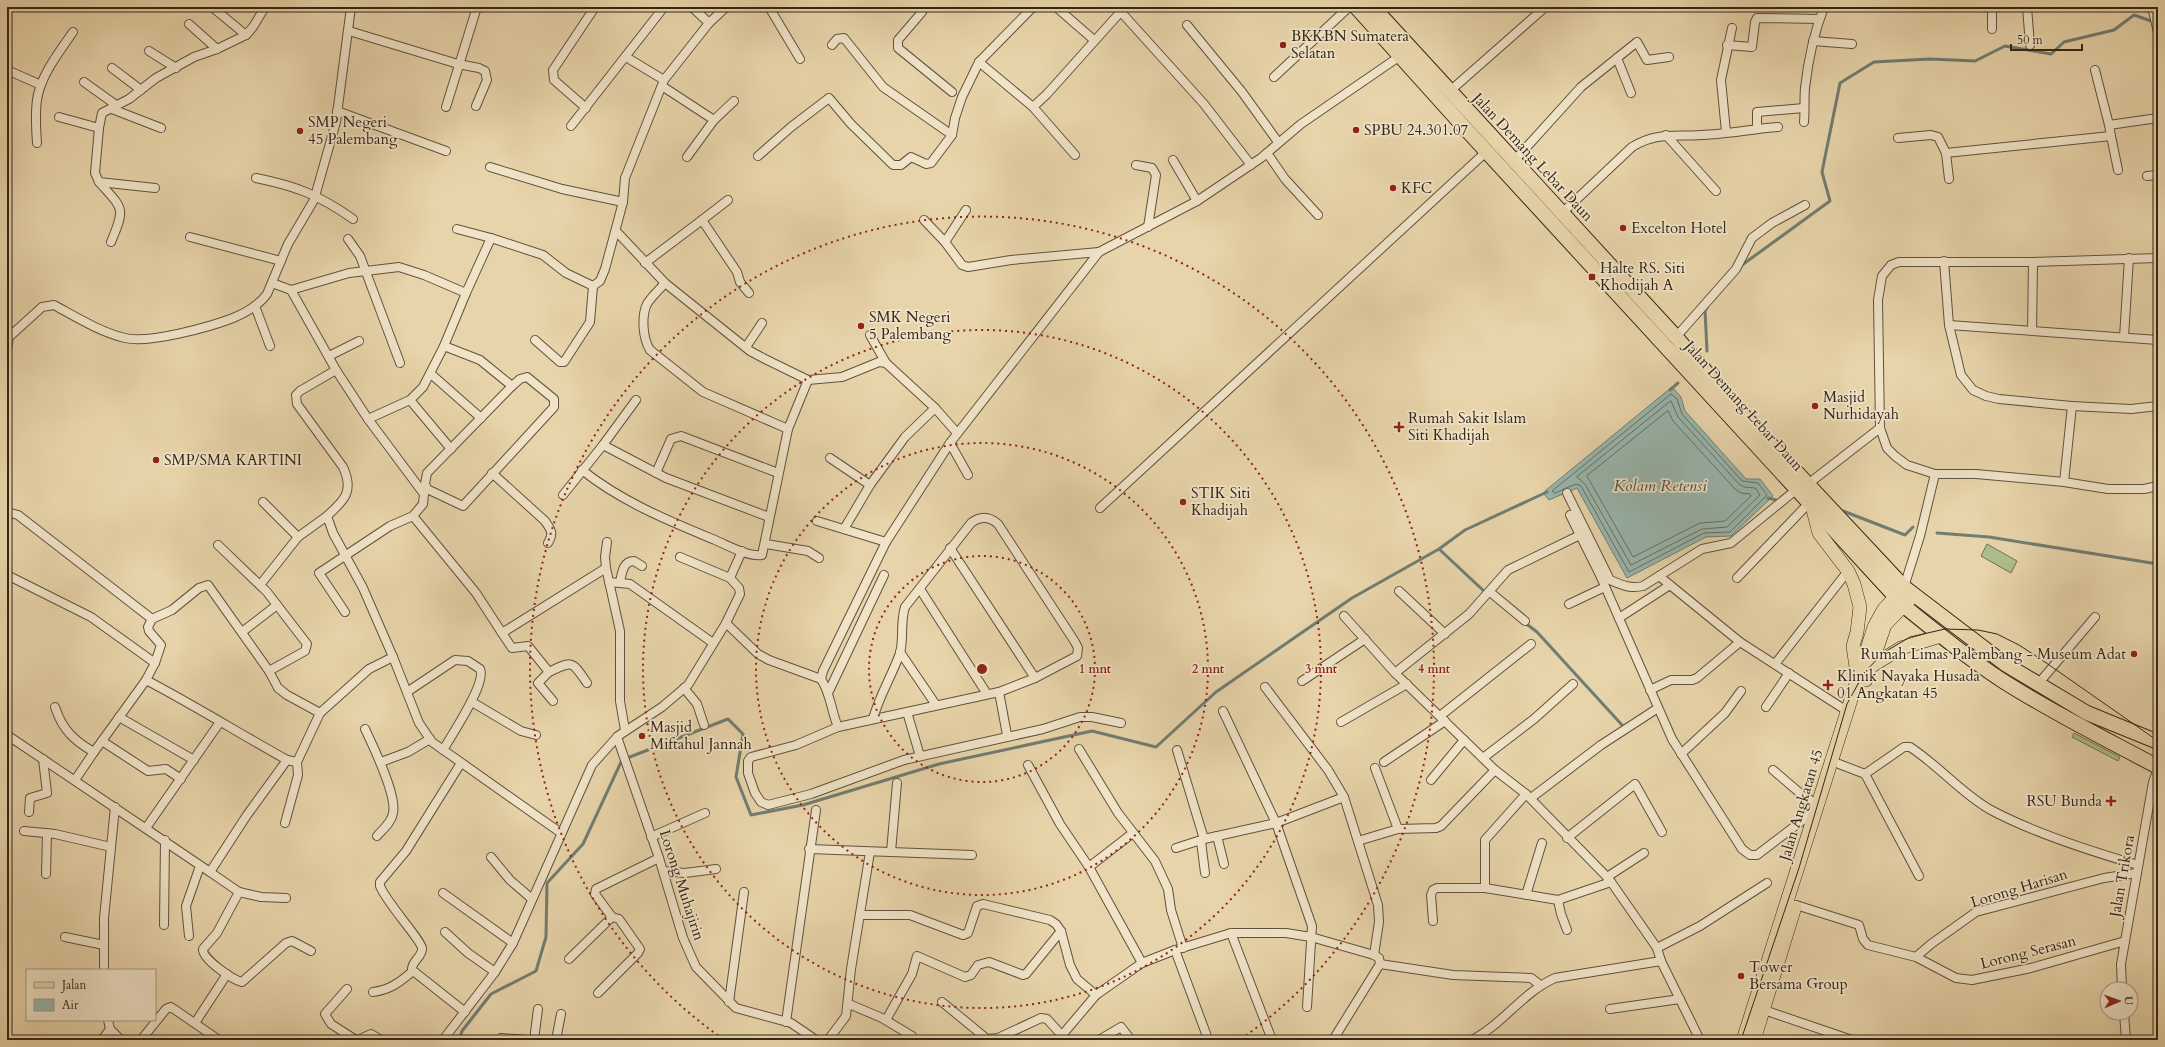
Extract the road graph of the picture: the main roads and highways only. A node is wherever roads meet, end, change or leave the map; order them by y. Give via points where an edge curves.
1 (1356, 7) edge
2 (1373, 7) edge
3 (1405, 52) junction
4 (1557, 218) junction
5 (1802, 486) junction
6 (1810, 504) junction
7 (1909, 591) junction
8 (1900, 602) junction
9 (1941, 636) junction
10 (1870, 666) junction
11 (1858, 676) junction
12 (2158, 742) edge
13 (2158, 768) edge
14 (1743, 1040) edge
15 (1754, 1040) edge

1 - 3 highway, Jalan Demang Lebar Daun
2 - 3 highway, Jalan Demang Lebar Daun
3 - 4 highway, Jalan Demang Lebar Daun via 1487,151
3 - 4 highway, Jalan Demang Lebar Daun via 1450,91 1514,161
4 - 5 highway, Jalan Demang Lebar Daun
4 - 5 highway, Jalan Demang Lebar Daun via 1676,338
5 - 6 highway, Jalan Demang Lebar Daun
5 - 7 highway, Jalan Demang Lebar Daun
6 - 8 highway, Jalan Demang Lebar Daun
6 - 11 main road via 1819,533 1848,571 1854,584 1860,607 1853,646
7 - 8 main road, Jalan Angkatan 45
7 - 12 highway, Jalan Demang Lebar Daun via 2005,664 2087,713
8 - 9 highway, Jalan Demang Lebar Daun
8 - 10 main road, Jalan Angkatan 45 via 1885,625
8 - 11 main road, Jalan Angkatan 45 via 1884,609 1874,627
9 - 10 main road via 1901,648
9 - 13 highway, Jalan Demang Lebar Daun via 2003,681 2073,723
10 - 15 main road, Jalan Angkatan 45
11 - 14 main road, Jalan Angkatan 45

